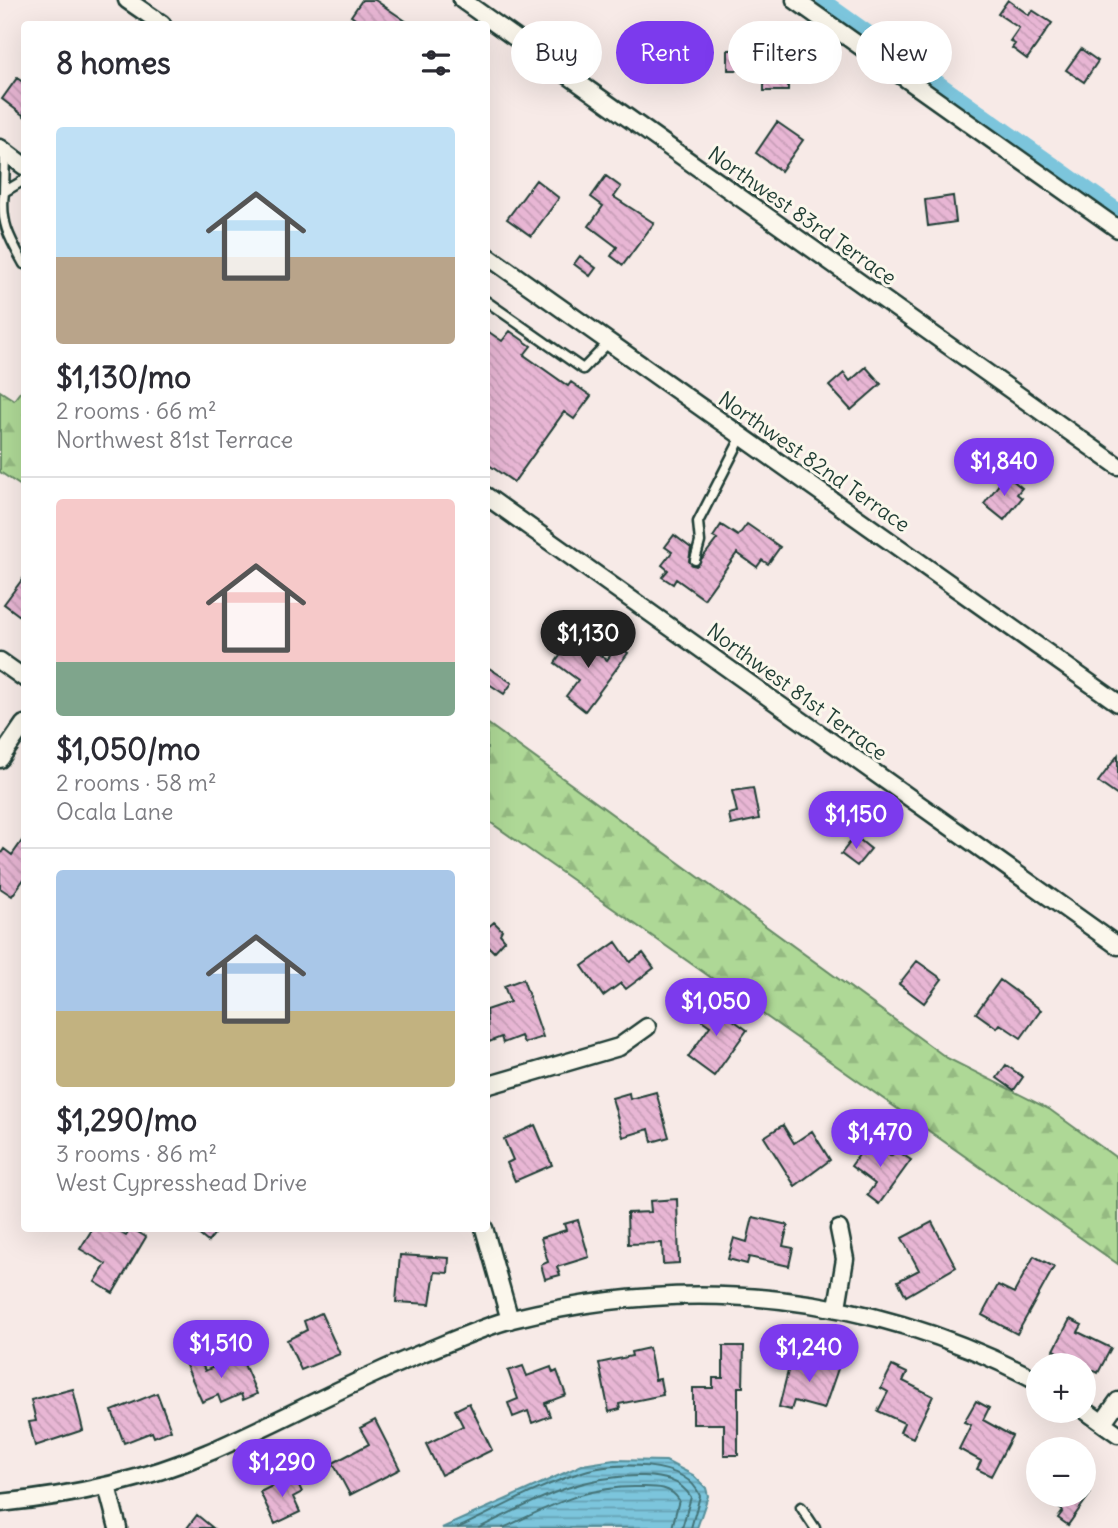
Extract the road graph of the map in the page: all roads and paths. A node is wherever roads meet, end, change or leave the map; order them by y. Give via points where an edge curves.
1 (127, 0) edge
2 (462, 0) edge
3 (795, 0) edge
4 (158, 21) edge
5 (2, 150) edge
6 (21, 164) edge
7 (21, 182) edge
8 (4, 192) junction
9 (1118, 229) edge
10 (490, 258) edge
11 (21, 260) edge
12 (490, 304) edge
13 (610, 342) junction
14 (742, 436) junction
15 (1118, 466) edge
16 (490, 499) edge
17 (695, 560) dead end
18 (0, 661) edge
19 (21, 676) edge
20 (1118, 703) edge
21 (21, 728) edge
22 (0, 759) edge
23 (1118, 946) edge
24 (647, 1027) dead end
25 (490, 1085) edge
26 (839, 1229) dead end
27 (485, 1232) edge
28 (837, 1307) junction
29 (510, 1320) junction
30 (1026, 1375) edge
31 (1118, 1401) edge
32 (1096, 1417) edge
33 (1103, 1422) junction
34 (1118, 1434) edge
35 (107, 1486) junction
36 (0, 1503) edge
37 (801, 1507) dead end
38 (118, 1528) edge
39 (815, 1528) edge

1 - 4 street
2 - 15 street, Northwest 83rd Terrace
3 - 9 street
5 - 6 street
5 - 8 lane
7 - 8 lane
8 - 11 lane via 1,221
10 - 13 street, Northwest 82nd Terrace
12 - 13 lane via 583,369
13 - 14 street, Northwest 82nd Terrace
14 - 17 lane via 698,522 700,542
14 - 20 street, Northwest 82nd Terrace
16 - 23 street, Northwest 81st Terrace
18 - 19 street
21 - 22 street
24 - 25 street via 619,1048
26 - 28 street via 845,1259
27 - 29 street
28 - 29 street via 687,1295 611,1300
28 - 30 street via 981,1353
29 - 35 street via 419,1354 204,1454
31 - 33 street
32 - 33 street
33 - 34 street
35 - 36 street
35 - 38 street
37 - 39 lane

